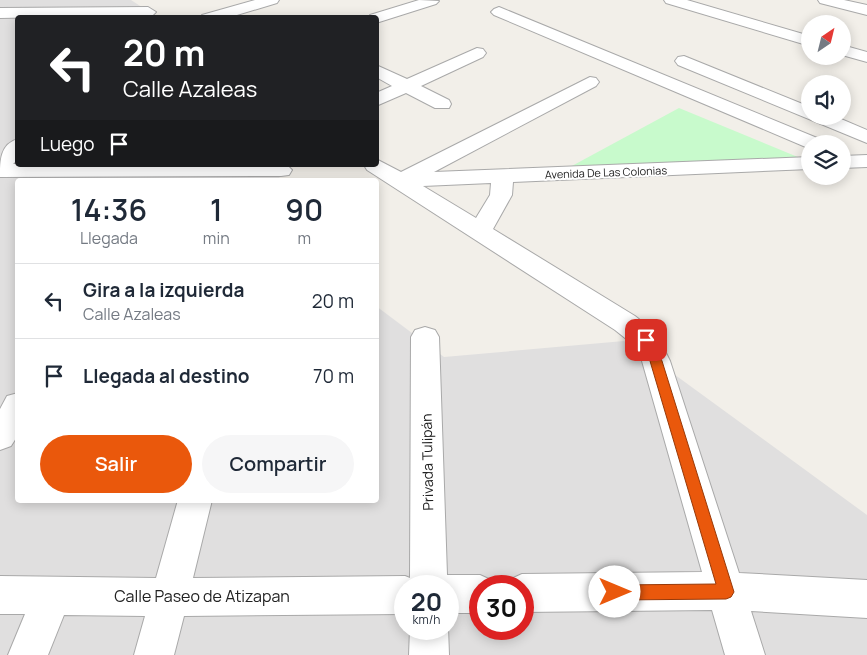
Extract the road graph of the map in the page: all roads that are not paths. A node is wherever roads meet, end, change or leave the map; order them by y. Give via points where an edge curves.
1 (6, 0) edge
2 (272, 0) edge
3 (671, 0) edge
4 (825, 0) edge
5 (431, 1) edge
6 (0, 6) edge
7 (124, 10) edge
8 (867, 10) edge
9 (499, 12) dead end
10 (0, 13) edge
11 (152, 14) edge
12 (219, 15) edge
13 (379, 17) edge
14 (801, 38) edge
15 (477, 53) dead end
16 (851, 53) edge
17 (867, 57) edge
18 (684, 61) dead end
19 (379, 72) edge
20 (590, 82) dead end
21 (407, 86) junction
22 (379, 99) edge
23 (442, 104) dead end
24 (801, 110) edge
25 (837, 125) edge
26 (801, 138) edge
27 (867, 138) edge
28 (15, 149) edge
29 (801, 163) edge
30 (0, 167) edge
31 (378, 167) edge
32 (0, 171) edge
33 (143, 172) edge
34 (281, 172) edge
35 (503, 176) junction
36 (401, 180) junction
37 (479, 232) junction
38 (425, 337) dead end
39 (15, 410) edge
40 (0, 437) edge
41 (194, 503) edge
42 (429, 575) edge
43 (726, 592) junction
44 (534, 593) edge
45 (53, 595) junction
46 (394, 595) edge
47 (0, 596) edge
48 (170, 597) junction
49 (867, 599) edge
50 (429, 640) edge
51 (28, 655) edge
52 (154, 655) edge
53 (429, 655) edge
54 (746, 655) edge

1 - 6 street
2 - 12 street
3 - 14 street
4 - 8 street
5 - 13 street
7 - 10 street
7 - 11 street
9 - 26 street
15 - 21 street
16 - 17 street
18 - 24 street
19 - 21 street
20 - 36 street
21 - 22 street
21 - 23 street
25 - 27 street
28 - 30 street
29 - 35 street, Avenida De Las Colonias
31 - 36 street
32 - 33 street
33 - 34 street
35 - 36 street, Avenida De Las Colonias
35 - 37 street via 500,195
36 - 37 street
37 - 43 street via 646,340 656,361
38 - 42 street, Privada Tulipán
39 - 40 street
41 - 48 street
43 - 44 street
43 - 49 street
43 - 54 street
45 - 47 street, Calle Paseo de Atizapan
45 - 48 street, Calle Paseo de Atizapan
45 - 51 street
46 - 48 street, Calle Paseo de Atizapan
48 - 52 street
50 - 53 street

